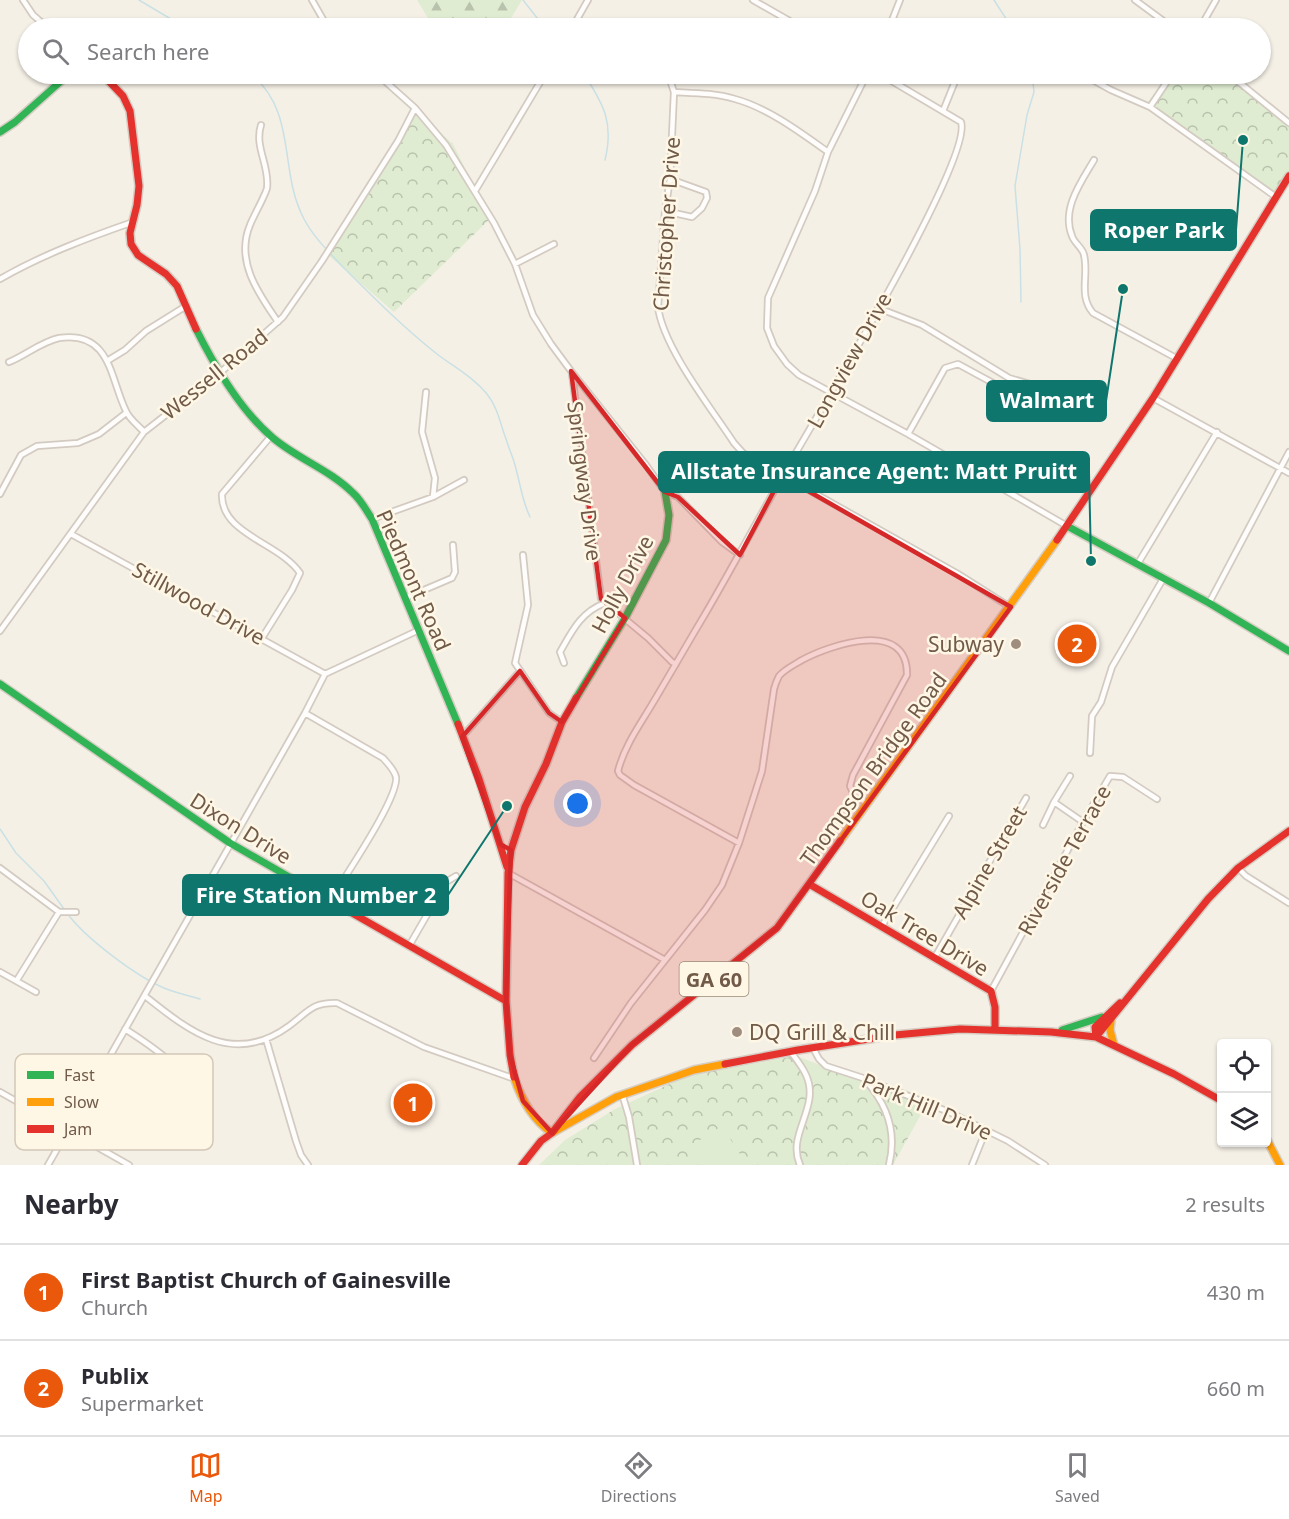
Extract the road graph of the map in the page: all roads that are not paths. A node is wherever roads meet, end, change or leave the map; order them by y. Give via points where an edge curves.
1 (23, 0) edge
2 (312, 0) edge
3 (588, 0) edge
4 (753, 0) edge
5 (771, 0) edge
6 (900, 0) edge
7 (1135, 0) edge
8 (1216, 0) edge
9 (768, 9) junction
10 (36, 18) edge
11 (322, 18) edge
12 (578, 18) edge
13 (784, 18) edge
14 (893, 18) edge
15 (1159, 18) edge
16 (1206, 18) edge
17 (58, 84) edge
18 (113, 84) edge
19 (387, 84) edge
20 (539, 84) edge
21 (671, 84) edge
22 (862, 84) edge
23 (897, 84) edge
24 (954, 84) edge
25 (1100, 84) edge
26 (1165, 84) edge
27 (1241, 84) edge
28 (674, 92) junction
29 (1150, 107) junction
30 (415, 108) junction
31 (944, 111) junction
32 (1289, 123) edge
33 (261, 125) dead end
34 (0, 132) edge
35 (828, 152) junction
36 (1094, 160) dead end
37 (1289, 176) edge
38 (670, 179) junction
39 (475, 191) junction
40 (1276, 197) junction
41 (665, 211) junction
42 (133, 222) junction
43 (554, 244) dead end
44 (515, 264) junction
45 (0, 279) edge
46 (186, 306) junction
47 (878, 308) junction
48 (278, 322) junction
49 (1176, 358) junction
50 (107, 361) junction
51 (9, 362) dead end
52 (571, 371) junction
53 (221, 372) junction
54 (1051, 390) dead end
55 (426, 392) dead end
56 (832, 393) junction
57 (1017, 396) dead end
58 (1153, 398) junction
59 (126, 413) junction
60 (144, 432) junction
61 (1217, 432) junction
62 (908, 434) junction
63 (271, 436) junction
64 (1289, 452) edge
65 (1280, 468) junction
66 (1289, 473) edge
67 (782, 476) junction
68 (464, 480) dead end
69 (665, 492) junction
70 (0, 494) edge
71 (433, 497) junction
72 (372, 519) junction
73 (1067, 526) junction
74 (71, 534) junction
75 (453, 545) dead end
76 (523, 555) dead end
77 (740, 555) junction
78 (1137, 565) junction
79 (1163, 579) junction
80 (405, 598) junction
81 (605, 603) junction
82 (1209, 603) junction
83 (1011, 607) junction
84 (625, 618) junction
85 (419, 630) junction
86 (0, 631) edge
87 (262, 638) junction
88 (1289, 651) edge
89 (564, 663) dead end
90 (676, 664) junction
91 (520, 671) junction
92 (325, 674) junction
93 (0, 684) edge
94 (305, 713) junction
95 (561, 722) junction
96 (462, 736) junction
97 (1090, 753) dead end
98 (1070, 776) dead end
99 (1026, 798) dead end
100 (1157, 799) dead end
101 (1054, 802) junction
102 (868, 804) junction
103 (950, 816) dead end
104 (1083, 822) junction
105 (1043, 825) dead end
106 (1289, 831) edge
107 (230, 843) junction
108 (739, 843) junction
109 (500, 844) junction
110 (511, 850) junction
111 (0, 868) edge
112 (1238, 868) junction
113 (508, 873) junction
114 (456, 876) dead end
115 (809, 884) junction
116 (330, 901) junction
117 (1289, 903) edge
118 (58, 912) junction
119 (76, 912) dead end
120 (882, 926) junction
121 (409, 946) junction
122 (935, 957) junction
123 (665, 960) junction
124 (0, 972) edge
125 (17, 980) junction
126 (991, 991) junction
127 (36, 992) dead end
128 (145, 996) junction
129 (506, 1001) junction
130 (1110, 1017) junction
131 (125, 1029) junction
132 (995, 1029) junction
133 (1051, 1032) junction
134 (1096, 1037) junction
135 (266, 1039) junction
136 (1114, 1045) junction
137 (813, 1047) junction
138 (790, 1051) junction
139 (111, 1054) edge
140 (161, 1054) edge
141 (594, 1058) dead end
142 (863, 1078) junction
143 (515, 1079) junction
144 (0, 1092) edge
145 (7, 1096) junction
146 (623, 1097) junction
147 (0, 1099) edge
148 (1217, 1099) edge
149 (15, 1101) edge
150 (986, 1130) junction
151 (552, 1133) junction
152 (1271, 1147) edge
153 (57, 1150) edge
154 (102, 1150) edge
155 (48, 1165) edge
156 (129, 1165) edge
157 (308, 1165) edge
158 (522, 1165) edge
159 (637, 1165) edge
160 (800, 1165) edge
161 (889, 1165) edge
162 (972, 1165) edge
163 (1045, 1165) edge
164 (1280, 1165) edge

1 - 10 street
2 - 11 street
3 - 12 street
4 - 9 street
5 - 9 street
6 - 14 street
7 - 15 street
8 - 16 street
9 - 13 street
17 - 34 main road
18 - 42 main road via 128,106 137,156 138,204
19 - 30 street, Holly Drive
20 - 39 street
21 - 28 street
22 - 35 street
23 - 31 street
24 - 31 street
25 - 29 street
26 - 29 street
27 - 32 street
28 - 35 street via 734,99 778,120
28 - 38 street, Christopher Drive
29 - 40 street
30 - 39 street, Holly Drive via 446,145
30 - 48 street, Wessell Road via 322,261
31 - 47 street, Longview Drive via 964,128 959,148
33 - 48 street via 258,143 267,174 266,195 247,233 244,255 249,274
35 - 56 street via 768,298 767,328 787,364 798,375
36 - 49 street via 1073,197 1068,224 1072,239 1084,254 1085,304 1093,313
37 - 40 main road, Thompson Bridge Road / GA 60
38 - 41 street, Christopher Drive
38 - 41 street via 706,192 707,198 692,216
39 - 44 street, Holly Drive
40 - 49 main road, Thompson Bridge Road / GA 60
41 - 67 street, Christopher Drive via 658,308 666,333 734,443 756,462
42 - 45 street via 50,254
42 - 46 main road, Piedmont Road via 131,247 142,259 166,272
43 - 44 street
44 - 52 street, Holly Drive via 533,315
46 - 50 street
46 - 53 main road, Piedmont Road
47 - 54 street via 922,325 1009,378
47 - 56 street, Longview Drive
48 - 53 street, Wessell Road
49 - 58 main road, Thompson Bridge Road / GA 60
50 - 51 street via 96,345 70,338 57,339
50 - 59 street
52 - 69 street, Holly Drive
52 - 81 street, Springway Drive via 600,599
53 - 60 street, Wessell Road
53 - 63 main road, Piedmont Road
55 - 71 street via 422,432 435,478
56 - 62 street
56 - 67 street, Longview Drive
57 - 62 street via 958,364 945,368
58 - 61 street
58 - 73 main road, Thompson Bridge Road / GA 60
59 - 60 street
59 - 70 street via 99,434 78,443 36,446 21,455
60 - 74 street, Wessell Road
61 - 65 street
61 - 78 street
62 - 73 street
63 - 72 main road, Piedmont Road via 342,483 356,495
63 - 87 street via 222,494 221,506 229,520 284,557 300,573
64 - 65 street
65 - 66 street
65 - 82 street
67 - 77 street, Longview Drive
67 - 83 street, Christopher Drive
68 - 71 street
69 - 77 street via 678,497 722,543
69 - 84 main road, Holly Drive via 669,515 666,540
71 - 72 street
72 - 80 main road, Piedmont Road
73 - 78 main road
73 - 83 main road, Thompson Bridge Road / GA 60
74 - 86 street, Wessell Road
74 - 87 street, Stillwood Drive
75 - 80 street via 452,578
76 - 91 street via 528,605 515,663
77 - 90 street, Longview Drive
78 - 79 main road
79 - 82 main road
79 - 97 street via 1112,667 1101,702 1092,716
80 - 85 main road, Piedmont Road
81 - 84 street
81 - 89 street via 584,614 560,652
82 - 88 main road
83 - 102 main road, Thompson Bridge Road / GA 60
84 - 90 street
84 - 95 main road, Holly Drive
85 - 92 street
85 - 96 main road, Piedmont Road
87 - 92 street, Stillwood Drive
90 - 108 street, Longview Drive via 632,737 618,771 634,785
91 - 95 street via 549,713
91 - 96 street
92 - 94 street
93 - 107 main road, Dixon Drive
94 - 107 street
94 - 116 street via 383,758 396,778 384,812
95 - 110 main road, Holly Drive
96 - 109 main road, Piedmont Road
98 - 101 street
99 - 122 street, Alpine Street
100 - 104 street, Riverside Terrace via 1123,777 1110,776
101 - 104 street
101 - 105 street
102 - 108 street via 853,793 853,775 903,685 907,664 895,647 867,640 819,651 779,677 762,771
102 - 115 main road, Thompson Bridge Road / GA 60
103 - 120 street
104 - 126 street, Riverside Terrace
106 - 112 main road
107 - 116 main road, Dixon Drive
107 - 128 street
108 - 123 street via 722,885
109 - 110 main road
109 - 113 main road, Piedmont Road
110 - 113 main road, Holly Drive
111 - 118 street
112 - 117 street
112 - 130 main road
113 - 123 street
113 - 129 main road, Holly Drive
114 - 121 street via 446,882
115 - 120 main road, Oak Tree Drive
115 - 151 main road, Thompson Bridge Road / GA 60 via 777,928 610,1065
116 - 121 main road, Dixon Drive
118 - 119 street
118 - 125 street
120 - 122 main road, Oak Tree Drive
121 - 129 main road, Dixon Drive
122 - 126 main road, Oak Tree Drive
123 - 141 street
124 - 125 street
125 - 127 street
126 - 132 main road, Oak Tree Drive
128 - 131 street
128 - 135 street via 206,1038 237,1043
129 - 143 main road, Holly Drive
130 - 133 main road
130 - 134 main road via 1095,1027
130 - 136 main road
131 - 139 street
131 - 140 street
132 - 133 main road
132 - 137 main road via 914,1033
133 - 134 main road
134 - 136 main road
135 - 143 street via 314,1006 337,1004 424,1047
135 - 157 street via 296,1141
136 - 148 main road
137 - 138 main road
137 - 142 street, Park Hill Drive via 826,1066
138 - 146 main road via 694,1070
138 - 160 street via 807,1076 811,1094 796,1138
142 - 150 street, Park Hill Drive
142 - 161 street via 885,1107 891,1126 893,1150
143 - 151 main road, Holly Drive via 527,1108
144 - 145 street
145 - 147 street
145 - 149 street
146 - 151 main road
146 - 159 street
150 - 162 street
150 - 163 street, Park Hill Drive
151 - 158 main road
152 - 164 main road
153 - 155 street
154 - 156 street

